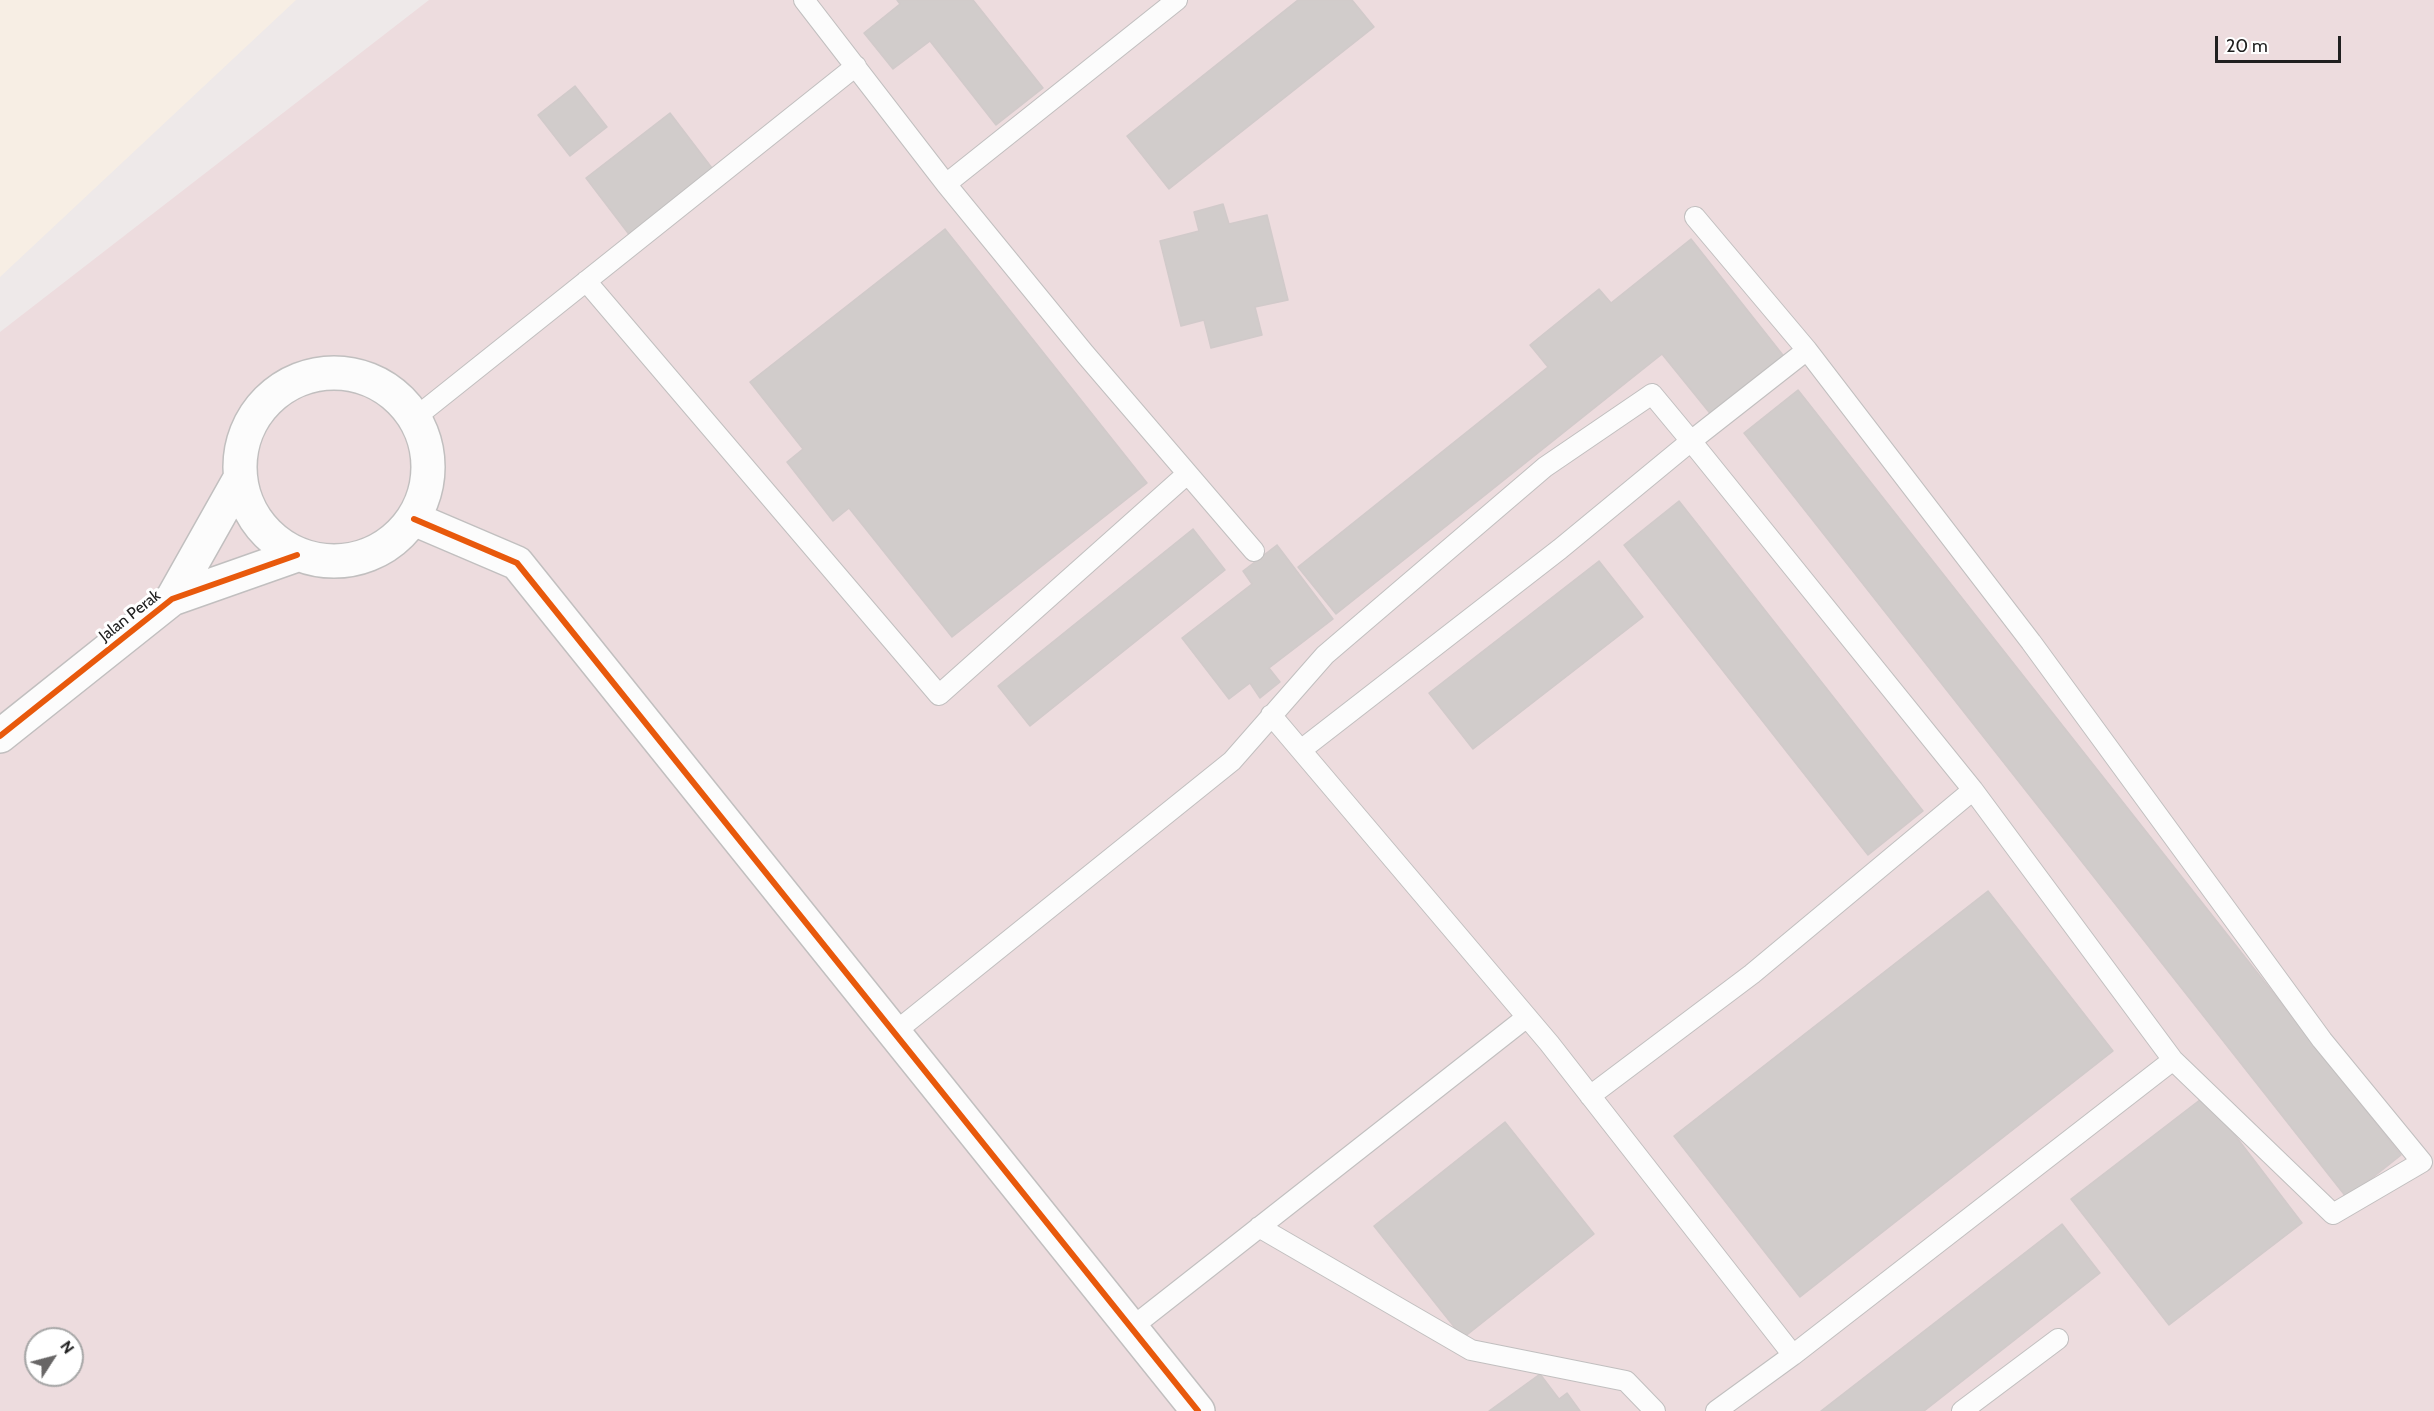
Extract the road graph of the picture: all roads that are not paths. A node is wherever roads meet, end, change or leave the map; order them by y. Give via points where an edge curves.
1 (804, 0) edge
2 (1177, 0) edge
3 (856, 66) junction
4 (946, 184) junction
5 (1695, 217) dead end
6 (586, 281) junction
7 (1807, 350) junction
8 (416, 417) junction
9 (1691, 441) junction
10 (1187, 474) junction
11 (239, 480) junction
12 (414, 519) junction
13 (1254, 551) dead end
14 (297, 555) junction
15 (172, 599) junction
16 (1272, 715) junction
17 (0, 736) edge
18 (1301, 750) junction
19 (1973, 790) junction
20 (1527, 1017) junction
21 (895, 1032) junction
22 (2173, 1060) junction
23 (1590, 1096) junction
24 (1259, 1227) junction
25 (1131, 1328) junction
26 (2058, 1339) dead end
27 (1793, 1354) junction
28 (1198, 1411) edge
29 (1655, 1411) edge
30 (1716, 1411) edge
31 (1962, 1411) edge

1 - 3 lane
2 - 4 lane
3 - 4 lane
3 - 6 lane
4 - 10 lane
5 - 7 lane
6 - 8 lane
6 - 10 lane via 939,695
7 - 9 lane
7 - 22 lane via 2031,642 2322,1040 2422,1162 2333,1214
8 - 11 street via 388,390 360,376 329,372 298,379 272,395 251,419 241,448
8 - 12 street via 428,465 425,493
9 - 16 lane via 1652,394 1545,467 1325,655
9 - 18 lane via 1560,549
9 - 19 lane
10 - 13 lane
11 - 14 street via 249,511 270,537
11 - 15 street, Jalan Perak
12 - 14 street via 392,543 362,558 330,562
12 - 21 street via 517,563
14 - 15 street, Jalan Perak
15 - 17 street, Jalan Perak
16 - 18 lane
16 - 21 lane via 1232,761
18 - 20 lane
19 - 22 lane
19 - 23 lane via 1752,974
20 - 23 lane
20 - 24 lane
21 - 25 street
22 - 27 lane
23 - 27 lane
24 - 25 lane
24 - 29 lane via 1471,1350 1626,1381
25 - 28 street
26 - 31 lane
27 - 30 lane

